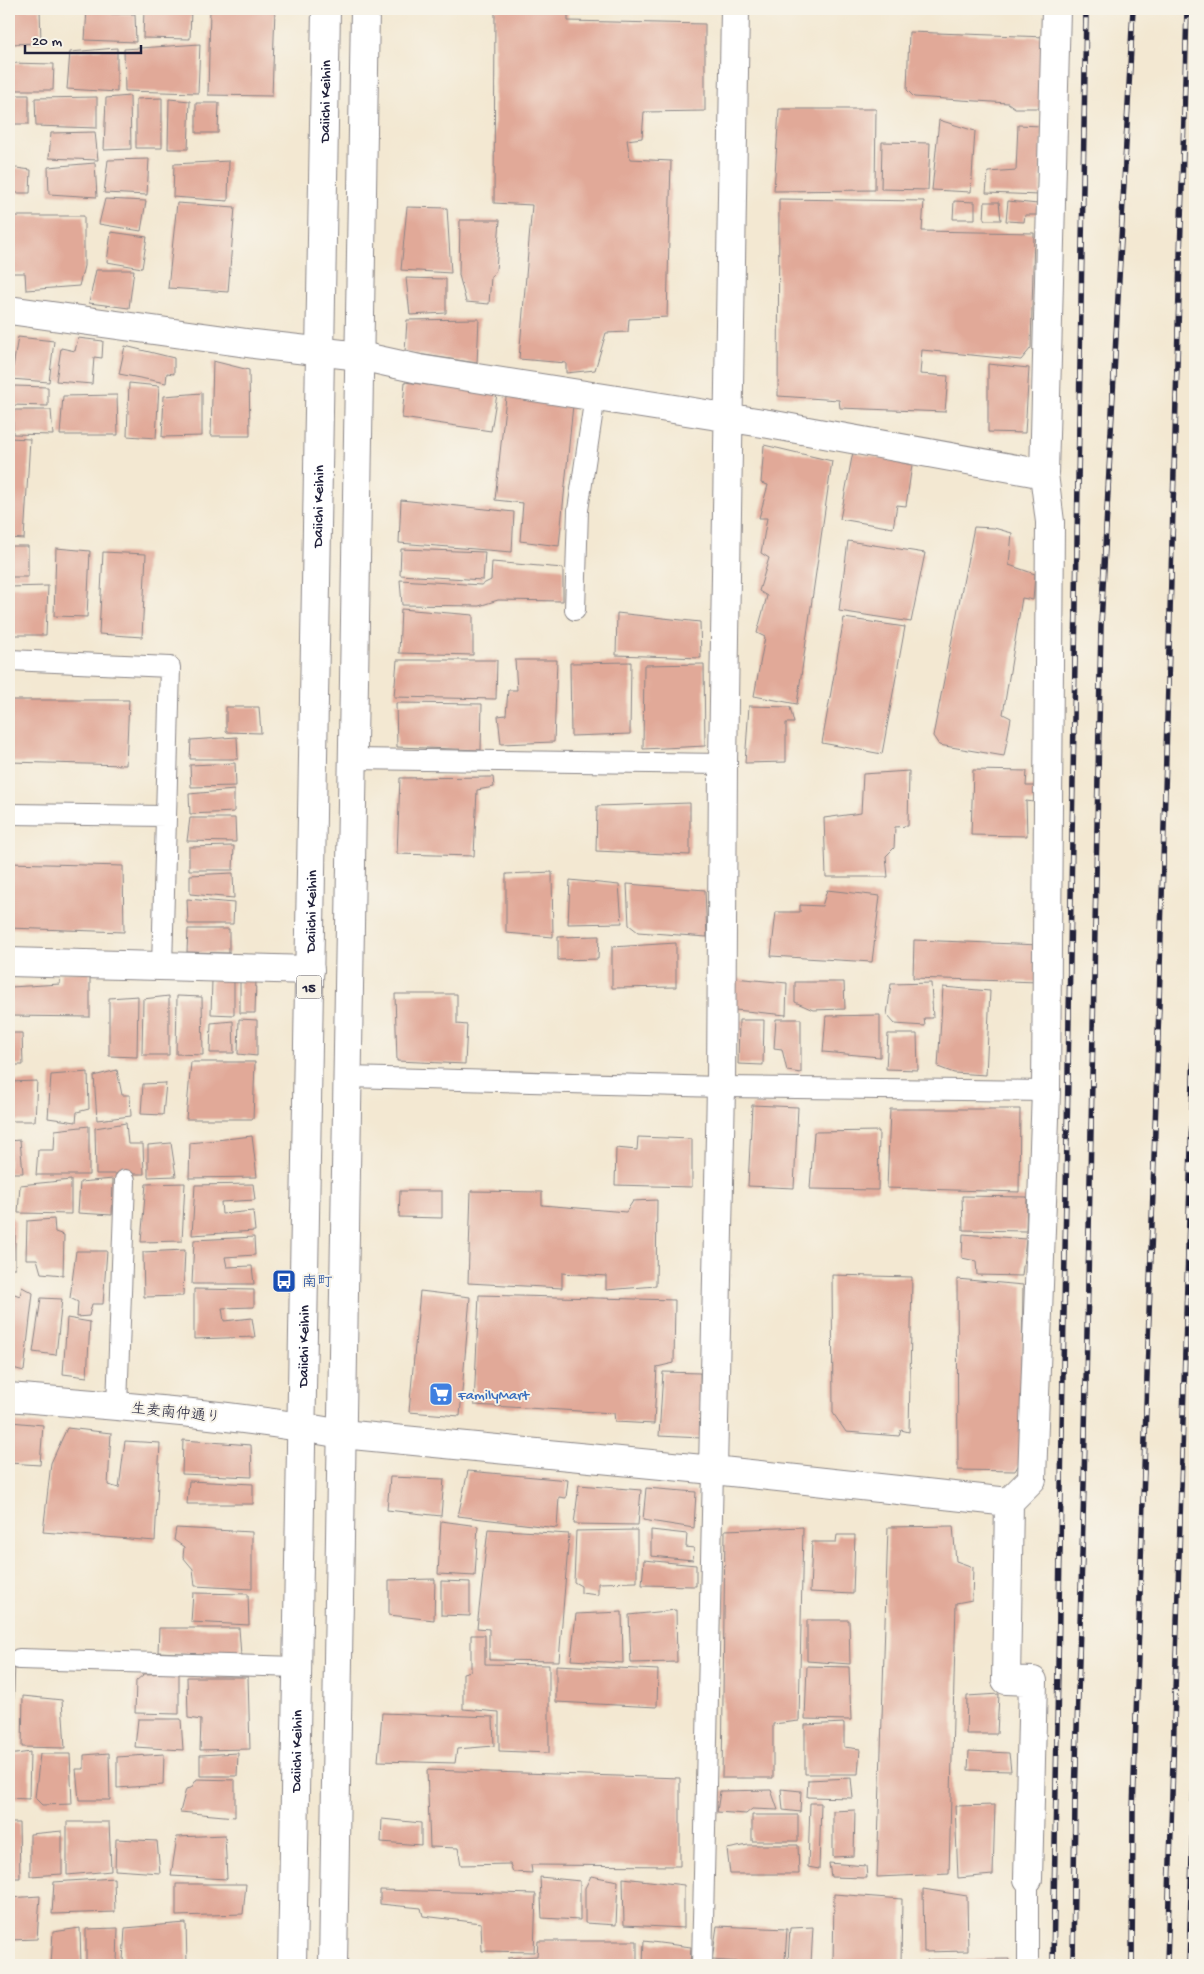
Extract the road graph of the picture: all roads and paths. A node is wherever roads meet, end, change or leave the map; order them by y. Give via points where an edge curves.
1 (326, 9) edge
2 (365, 9) edge
3 (735, 9) edge
4 (1056, 9) edge
5 (9, 310) edge
6 (320, 350) junction
7 (360, 356) junction
8 (595, 396) junction
9 (728, 419) junction
10 (1044, 474) junction
11 (575, 610) dead end
12 (9, 660) edge
13 (352, 759) junction
14 (723, 764) junction
15 (9, 814) edge
16 (166, 816) junction
17 (9, 962) edge
18 (162, 966) junction
19 (310, 970) junction
20 (348, 1077) junction
21 (721, 1087) junction
22 (1046, 1091) junction
23 (125, 1180) dead end
24 (9, 1397) edge
25 (117, 1406) junction
26 (302, 1427) junction
27 (342, 1434) junction
28 (713, 1470) junction
29 (1009, 1502) junction
30 (20, 1659) dead end
31 (297, 1667) junction
32 (1028, 1878) joint
33 (292, 1965) edge
34 (333, 1965) edge
35 (702, 1965) edge
36 (1028, 1965) edge

1 - 6 main road, Daiichi Keihin / 15
2 - 7 main road
3 - 9 main road
4 - 10 main road
5 - 6 main road via 245,343
6 - 7 main road
6 - 19 main road, Daiichi Keihin / 15
7 - 8 main road via 419,369
7 - 13 main road
8 - 9 main road
8 - 11 lane via 578,510
9 - 10 main road
9 - 14 main road
10 - 22 main road via 1050,522
12 - 16 lane via 170,668
13 - 14 lane
13 - 20 main road
14 - 21 main road
15 - 16 lane
16 - 18 lane
17 - 18 main road
18 - 19 main road
19 - 26 main road, Daiichi Keihin / 15
20 - 21 lane
20 - 27 main road
21 - 22 lane
21 - 28 main road
22 - 29 main road via 1032,1479
23 - 25 lane
24 - 25 main road, 生麦南仲通り
25 - 26 main road, 生麦南仲通り
26 - 27 main road, 生麦南仲通り
26 - 31 main road, Daiichi Keihin / 15
27 - 28 main road, 生麦南仲通り
27 - 34 main road
28 - 29 main road, 生麦南仲通り
28 - 35 lane
29 - 32 main road via 1006,1680 1033,1681
30 - 31 lane
31 - 33 main road, Daiichi Keihin / 15
32 - 36 lane

